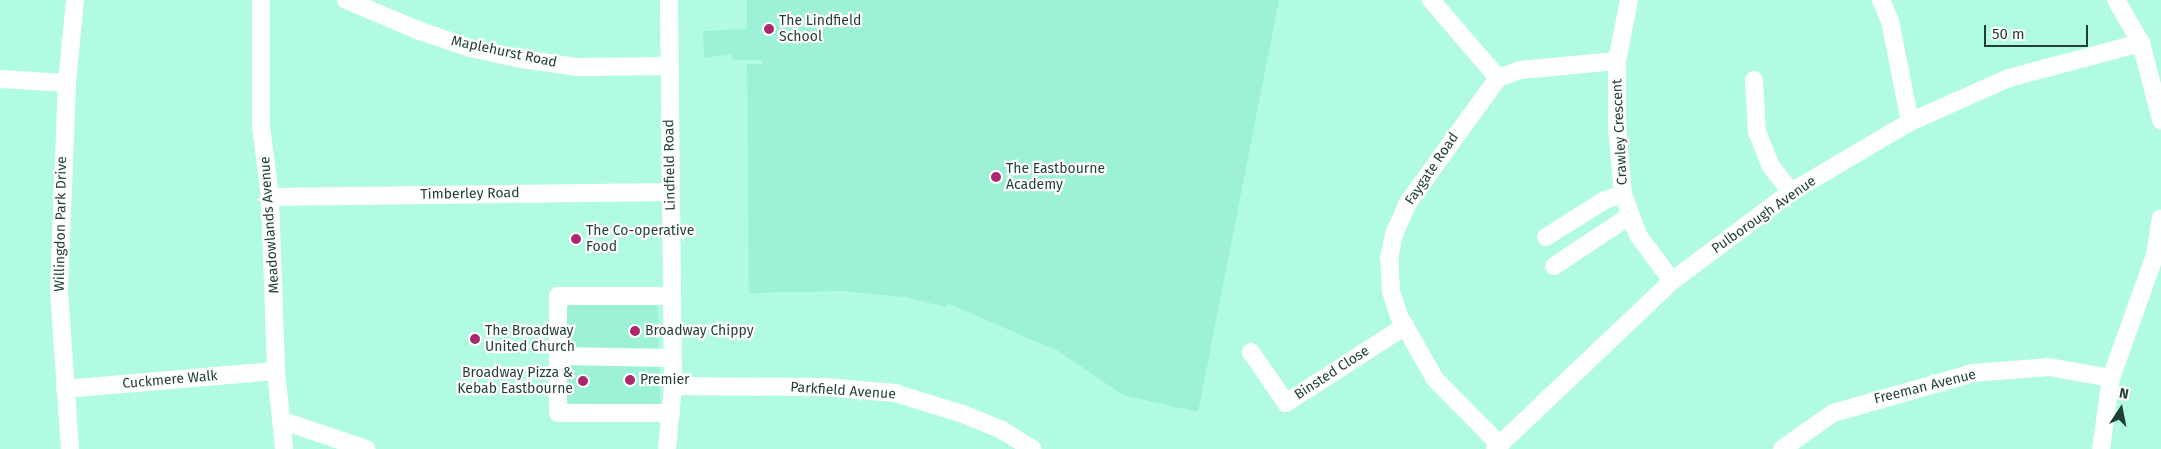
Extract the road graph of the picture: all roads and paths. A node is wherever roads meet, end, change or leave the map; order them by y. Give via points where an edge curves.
1 (75, 0) edge
2 (261, 0) edge
3 (346, 0) edge
4 (668, 0) edge
5 (1431, 0) edge
6 (1629, 0) edge
7 (1881, 0) edge
8 (2116, 0) edge
9 (2141, 43) junction
10 (1617, 61) junction
11 (669, 66) junction
12 (1498, 78) junction
13 (0, 79) edge
14 (1754, 80) dead end
15 (67, 84) junction
16 (2161, 120) edge
17 (1910, 122) junction
18 (670, 192) junction
19 (1791, 192) junction
20 (1623, 194) junction
21 (270, 196) junction
22 (1631, 215) junction
23 (2161, 218) edge
24 (1546, 237) dead end
25 (1554, 266) dead end
26 (1672, 281) junction
27 (671, 296) junction
28 (1405, 326) junction
29 (1251, 352) dead end
30 (558, 356) junction
31 (672, 358) junction
32 (276, 371) junction
33 (2111, 378) junction
34 (673, 386) junction
35 (65, 389) junction
36 (671, 413) junction
37 (282, 421) junction
38 (1497, 447) edge
39 (70, 449) edge
40 (284, 449) edge
41 (366, 449) edge
42 (667, 449) edge
43 (1032, 449) edge
44 (1782, 449) edge
45 (2101, 449) edge

1 - 15 street, Willingdon Park Drive
2 - 21 street, Meadowlands Avenue via 261,126
3 - 11 street, Maplehurst Road via 470,48 522,59 577,67
4 - 11 street, Lindfield Road
5 - 12 street
6 - 10 street, Crawley Crescent
7 - 17 street via 1890,21
8 - 9 street
9 - 16 street
9 - 17 street, Pulborough Avenue via 2009,78
10 - 12 street via 1520,70
10 - 20 street, Crawley Crescent via 1617,127
11 - 18 street, Lindfield Road
12 - 28 street, Faygate Road via 1409,201 1394,234 1389,258 1391,291
13 - 15 street
14 - 19 street via 1757,132 1770,164
15 - 35 street, Willingdon Park Drive via 59,290
17 - 19 street, Pulborough Avenue
18 - 21 street, Timberley Road
18 - 27 street, Lindfield Road
19 - 26 street, Pulborough Avenue
20 - 22 street, Crawley Crescent
20 - 24 street via 1604,200
21 - 32 street, Meadowlands Avenue
22 - 25 street
22 - 26 street, Crawley Crescent via 1638,236
23 - 33 street via 2155,256
26 - 38 street, Pulborough Avenue
27 - 30 street via 558,296
27 - 31 street, Lindfield Road
28 - 29 street, Binsted Close via 1286,403
28 - 38 street, Faygate Road via 1436,379
30 - 31 street
30 - 36 street via 558,413
31 - 34 street, Lindfield Road
32 - 35 street, Cuckmere Walk
32 - 37 street, Meadowlands Avenue
33 - 44 street, Freeman Avenue via 2050,367 1973,373 1833,413
33 - 45 street
34 - 36 street, Lindfield Road
34 - 43 street, Parkfield Avenue via 824,387 895,393 963,414 1002,430
35 - 39 street, Willingdon Park Drive
36 - 42 street, Lindfield Road
37 - 40 street, Meadowlands Avenue
37 - 41 street

